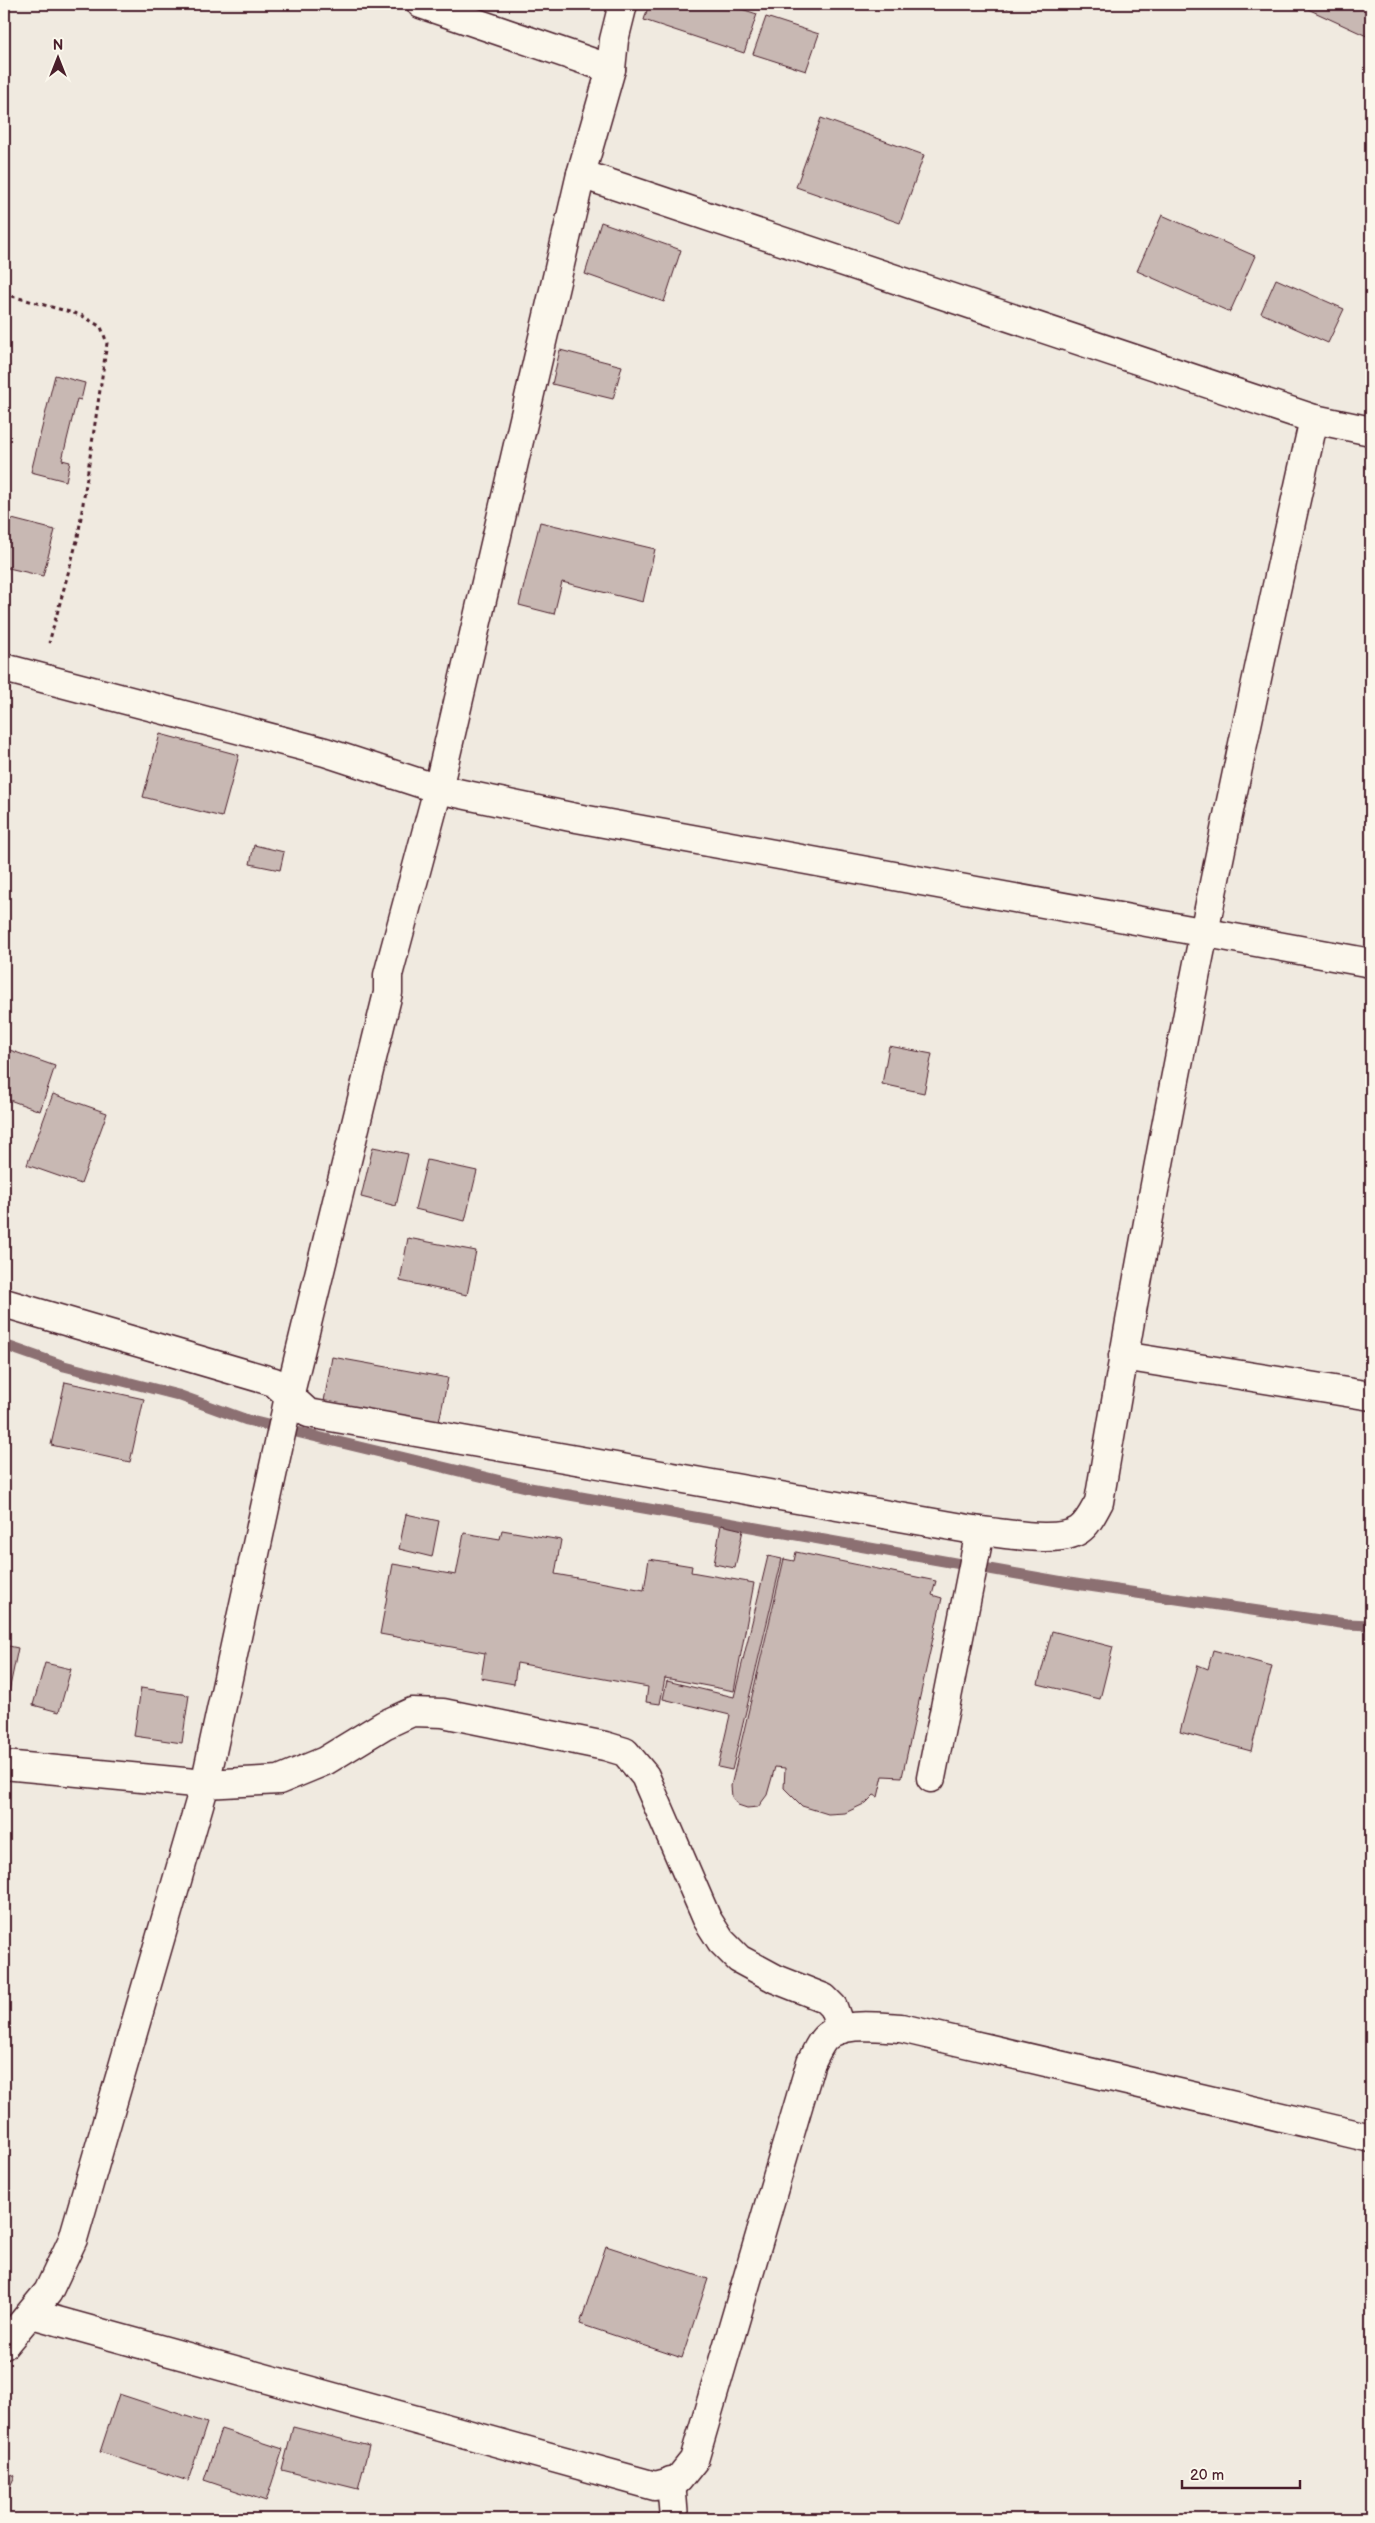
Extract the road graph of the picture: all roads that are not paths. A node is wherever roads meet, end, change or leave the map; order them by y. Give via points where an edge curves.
1 (421, 4) edge
2 (623, 4) edge
3 (611, 69) junction
4 (581, 174) junction
5 (1314, 419) junction
6 (1371, 431) edge
7 (4, 668) edge
8 (438, 789) junction
9 (1203, 932) junction
10 (1371, 962) edge
11 (4, 1303) edge
12 (1123, 1356) junction
13 (1371, 1396) edge
14 (289, 1397) junction
15 (980, 1531) junction
16 (4, 1765) edge
17 (931, 1778) dead end
18 (205, 1784) junction
19 (841, 2029) junction
20 (1371, 2138) edge
21 (32, 2314) junction
22 (4, 2345) edge
23 (671, 2481) junction
24 (674, 2519) edge

1 - 3 street
2 - 3 street
3 - 4 street
4 - 5 street
4 - 8 street
5 - 6 street
5 - 9 street
7 - 8 street via 325,752
8 - 9 street via 571,817
8 - 14 street via 388,975 388,993
9 - 10 street
9 - 12 street
11 - 14 street via 274,1382
12 - 13 street
12 - 15 street via 1099,1502 1080,1529 1068,1536
14 - 15 street via 308,1413
14 - 18 street
15 - 17 street
16 - 18 street
18 - 19 street via 278,1780 325,1761 384,1724 412,1712 443,1714 625,1752 645,1776 707,1919 722,1941 746,1963 824,1998 833,2007
18 - 21 street via 73,2239 48,2292
19 - 20 street via 901,2028
19 - 23 street via 825,2038 811,2062 694,2460 678,2480
21 - 22 street
21 - 23 street via 655,2486
23 - 24 street

